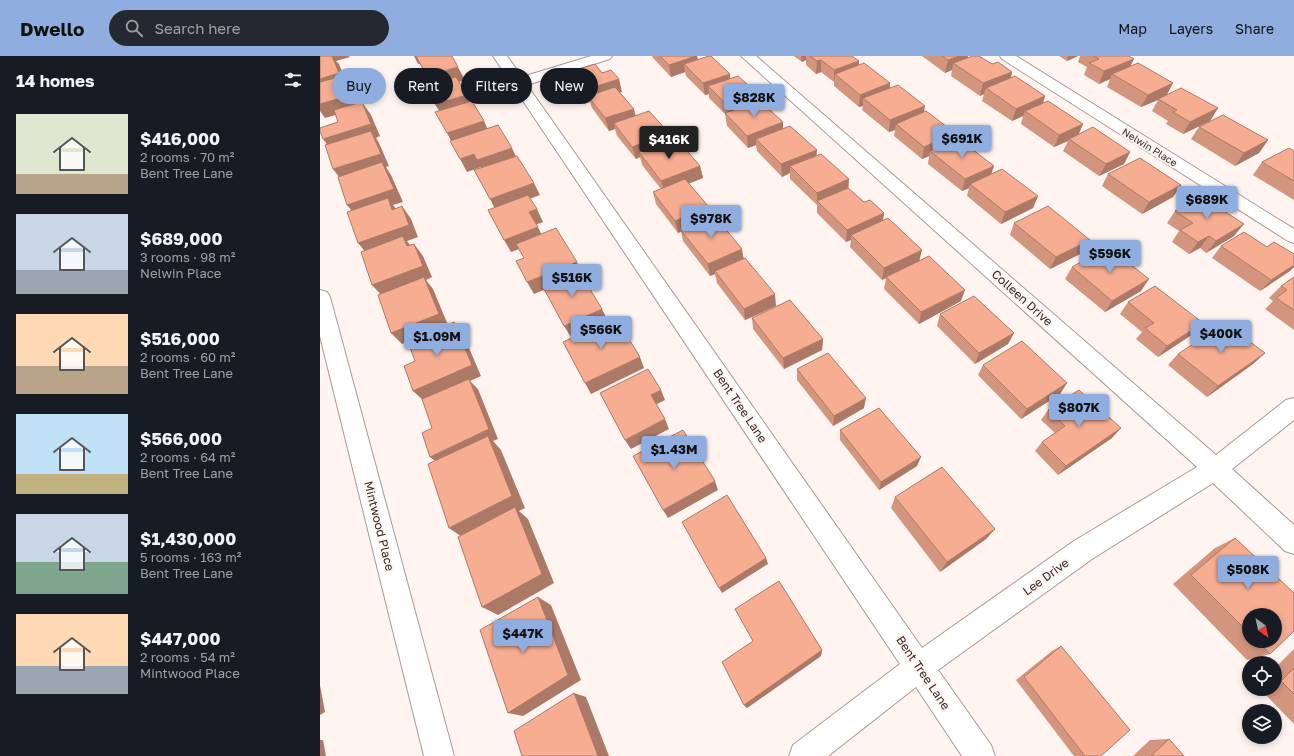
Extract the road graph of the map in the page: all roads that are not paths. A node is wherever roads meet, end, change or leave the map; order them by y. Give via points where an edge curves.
1 (500, 56) edge
2 (605, 56) edge
3 (748, 56) edge
4 (1007, 56) edge
5 (508, 68) edge
6 (532, 79) edge
7 (532, 103) edge
8 (1294, 237) edge
9 (320, 297) edge
10 (1294, 407) edge
11 (1215, 468) junction
12 (1294, 542) edge
13 (919, 667) junction
14 (438, 756) edge
15 (804, 756) edge
16 (980, 756) edge

1 - 5 street, Bent Tree Lane
2 - 6 street
3 - 11 street, Colleen Drive
4 - 8 street, Nelwin Place
7 - 13 street, Bent Tree Lane
9 - 14 street, Mintwood Place
10 - 11 street, Lee Drive
11 - 12 street, Colleen Drive
11 - 13 street, Lee Drive via 1084,550
13 - 15 street, Lee Drive
13 - 16 street, Bent Tree Lane

